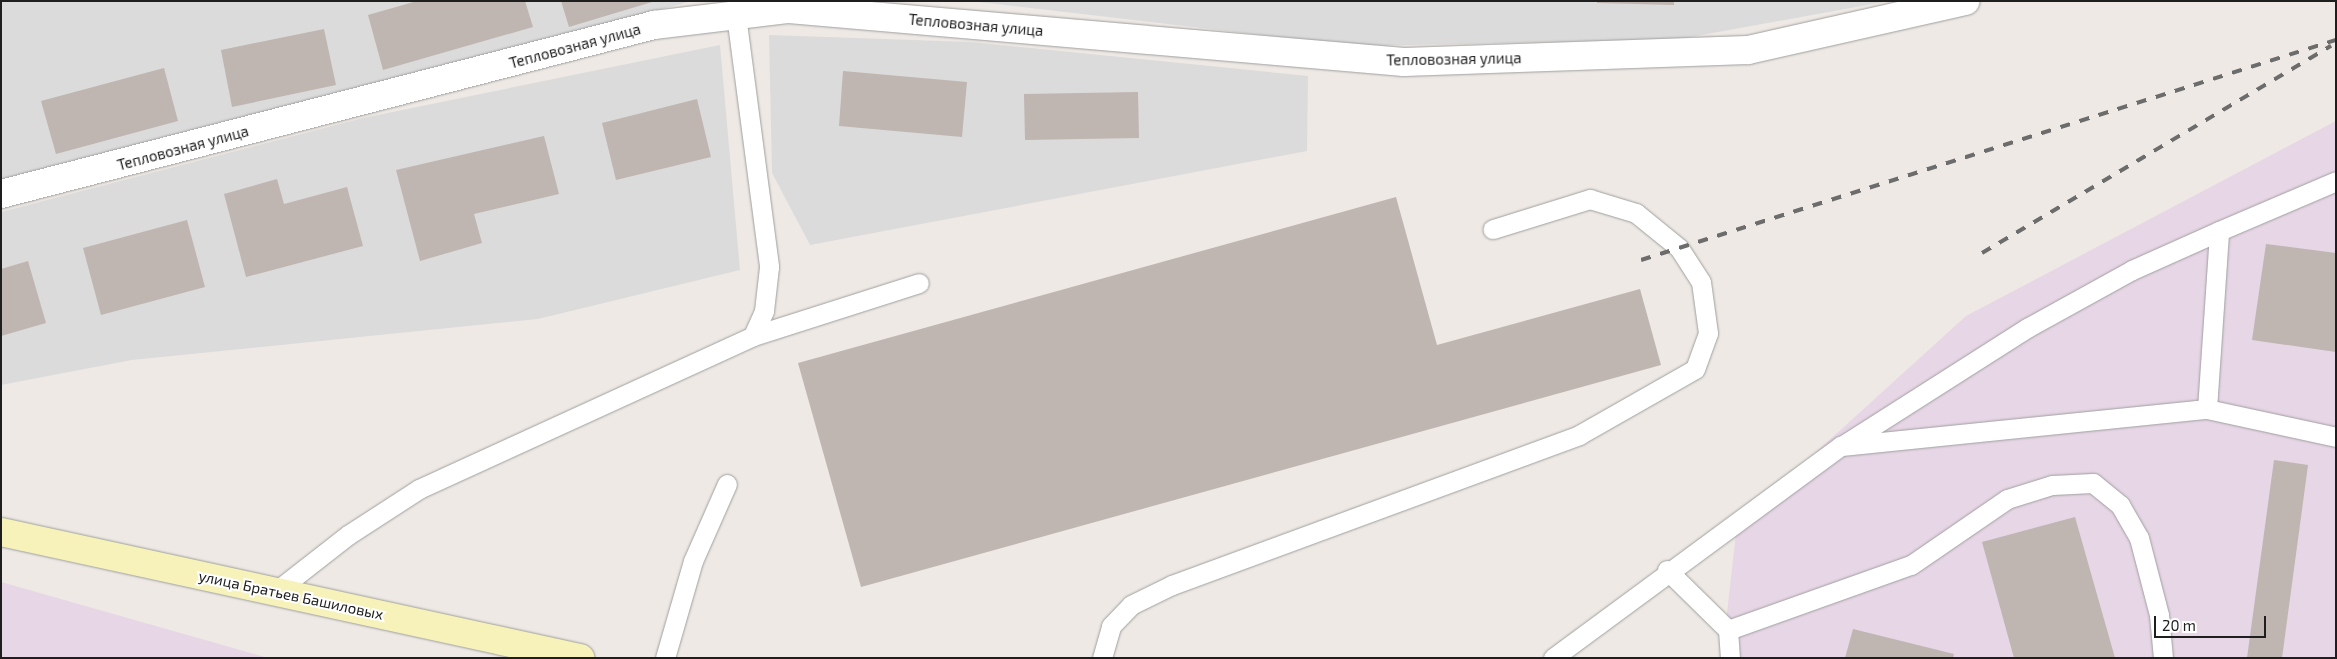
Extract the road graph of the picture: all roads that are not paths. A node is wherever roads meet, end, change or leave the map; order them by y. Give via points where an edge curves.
1 (1966, 1) edge
2 (789, 5) edge
3 (736, 16) junction
4 (2336, 181) edge
5 (1, 194) edge
6 (1493, 229) dead end
7 (2219, 231) junction
8 (920, 282) dead end
9 (754, 336) junction
10 (2207, 409) junction
11 (2336, 437) edge
12 (1841, 446) junction
13 (727, 484) dead end
14 (1, 532) edge
15 (1667, 570) junction
16 (275, 592) junction
17 (1728, 630) junction
18 (580, 658) edge
19 (665, 658) edge
20 (1102, 658) edge
21 (1553, 658) edge
22 (1730, 658) edge
23 (2163, 658) edge

1 - 2 street, Тепловозная улица via 1748,50 1404,62
2 - 3 street, Тепловозная улица
3 - 5 street, Тепловозная улица via 654,25
3 - 9 lane via 769,267 764,311
4 - 7 lane
6 - 20 lane via 1590,199 1636,213 1679,248 1701,282 1708,333 1695,369 1579,435 1172,585 1131,605 1111,626
7 - 10 lane
7 - 12 lane via 2132,270 2027,328
8 - 9 lane
9 - 16 lane via 419,489 348,535
10 - 11 lane
10 - 12 lane
12 - 15 lane
13 - 19 lane via 692,561
14 - 16 street, улица Братьев Башиловых
15 - 17 lane
15 - 21 lane
16 - 18 street, улица Братьев Башиловых
17 - 22 lane
17 - 23 lane via 1911,564 2007,499 2052,485 2093,483 2120,505 2139,538 2159,615

